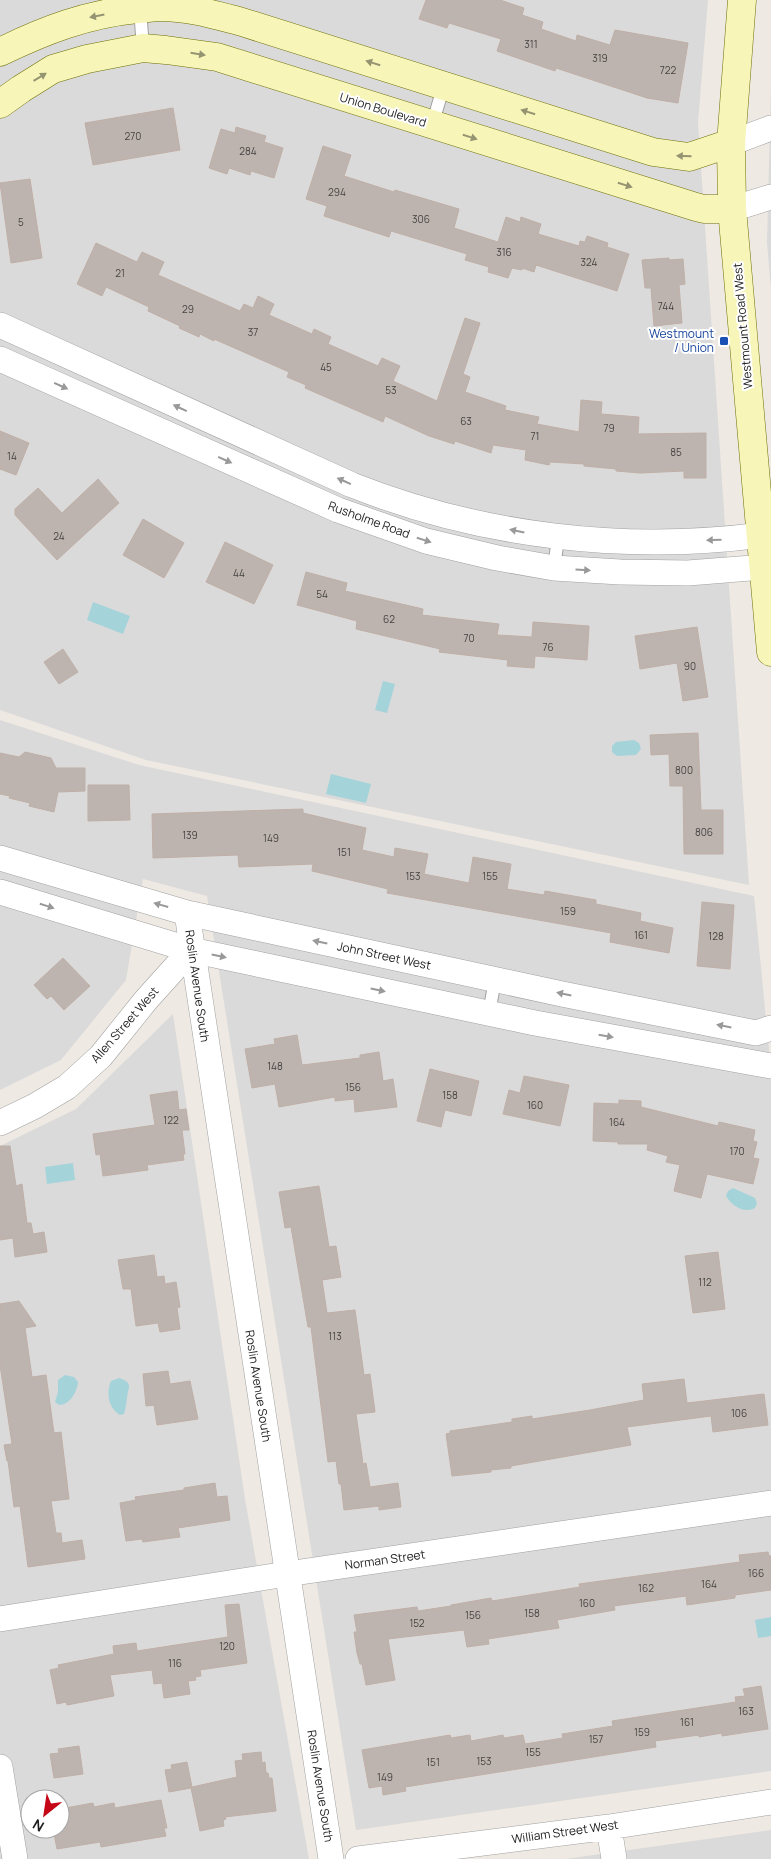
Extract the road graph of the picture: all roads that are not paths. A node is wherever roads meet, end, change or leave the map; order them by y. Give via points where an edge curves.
1 (742, 0) edge
2 (140, 9) junction
3 (143, 48) junction
4 (0, 52) edge
5 (444, 85) junction
6 (0, 104) edge
7 (432, 125) junction
8 (771, 128) edge
9 (731, 143) junction
10 (771, 197) edge
11 (732, 209) junction
12 (0, 325) edge
13 (39, 342) junction
14 (0, 359) edge
15 (27, 371) junction
16 (202, 434) junction
17 (374, 508) junction
18 (762, 535) junction
19 (558, 538) junction
20 (764, 567) junction
21 (554, 568) junction
22 (771, 652) edge
23 (0, 858) edge
24 (0, 892) edge
25 (187, 913) junction
26 (191, 950) junction
27 (495, 980) junction
28 (489, 1013) junction
29 (771, 1028) edge
30 (771, 1066) edge
31 (0, 1123) edge
32 (771, 1503) edge
33 (287, 1574) junction
34 (0, 1619) edge
35 (0, 1767) edge
36 (771, 1802) edge
37 (609, 1827) junction
38 (15, 1859) edge
39 (331, 1859) edge
40 (358, 1859) edge
41 (614, 1859) edge

1 - 9 street, Westmount Road West
2 - 3 lane
2 -> 4 street via 82,18
5 -> 2 street via 200,11 160,7
6 -> 3 street, Union Boulevard via 53,69 87,58
3 -> 7 street, Union Boulevard via 217,58
5 - 7 lane
9 -> 5 street via 689,157 653,152
7 -> 11 street, Union Boulevard via 696,207
8 - 9 street
9 - 11 street, Westmount Road West
10 - 11 street, Union Boulevard
11 - 18 street, Westmount Road West
12 - 13 street, Rusholme Road
13 - 15 lane
16 -> 13 street, Rusholme Road
14 - 15 street, Rusholme Road
15 -> 16 street, Rusholme Road
16 - 17 street, Rusholme Road
19 -> 17 street, Rusholme Road via 437,513
17 -> 21 street, Rusholme Road via 426,541
18 -> 19 street, Rusholme Road via 685,542
18 - 20 street, Westmount Road West
19 - 21 lane
21 -> 20 street, Rusholme Road via 688,573
20 - 22 street, Westmount Road West
25 -> 23 street, John Street West
24 -> 26 street
25 - 26 street, Roslin Avenue South
27 -> 25 street, John Street West
26 -> 28 street
26 - 31 street, Allen Street West via 101,1056 67,1087
26 - 33 street, Roslin Avenue South
27 - 28 lane
29 -> 27 street, John Street West via 756,1033
28 -> 30 street
32 - 33 street, Norman Street
33 - 34 street, Norman Street
33 - 39 street, Roslin Avenue South
35 - 38 street
36 - 37 street, William Street West
37 - 40 street, William Street West
37 - 41 street

